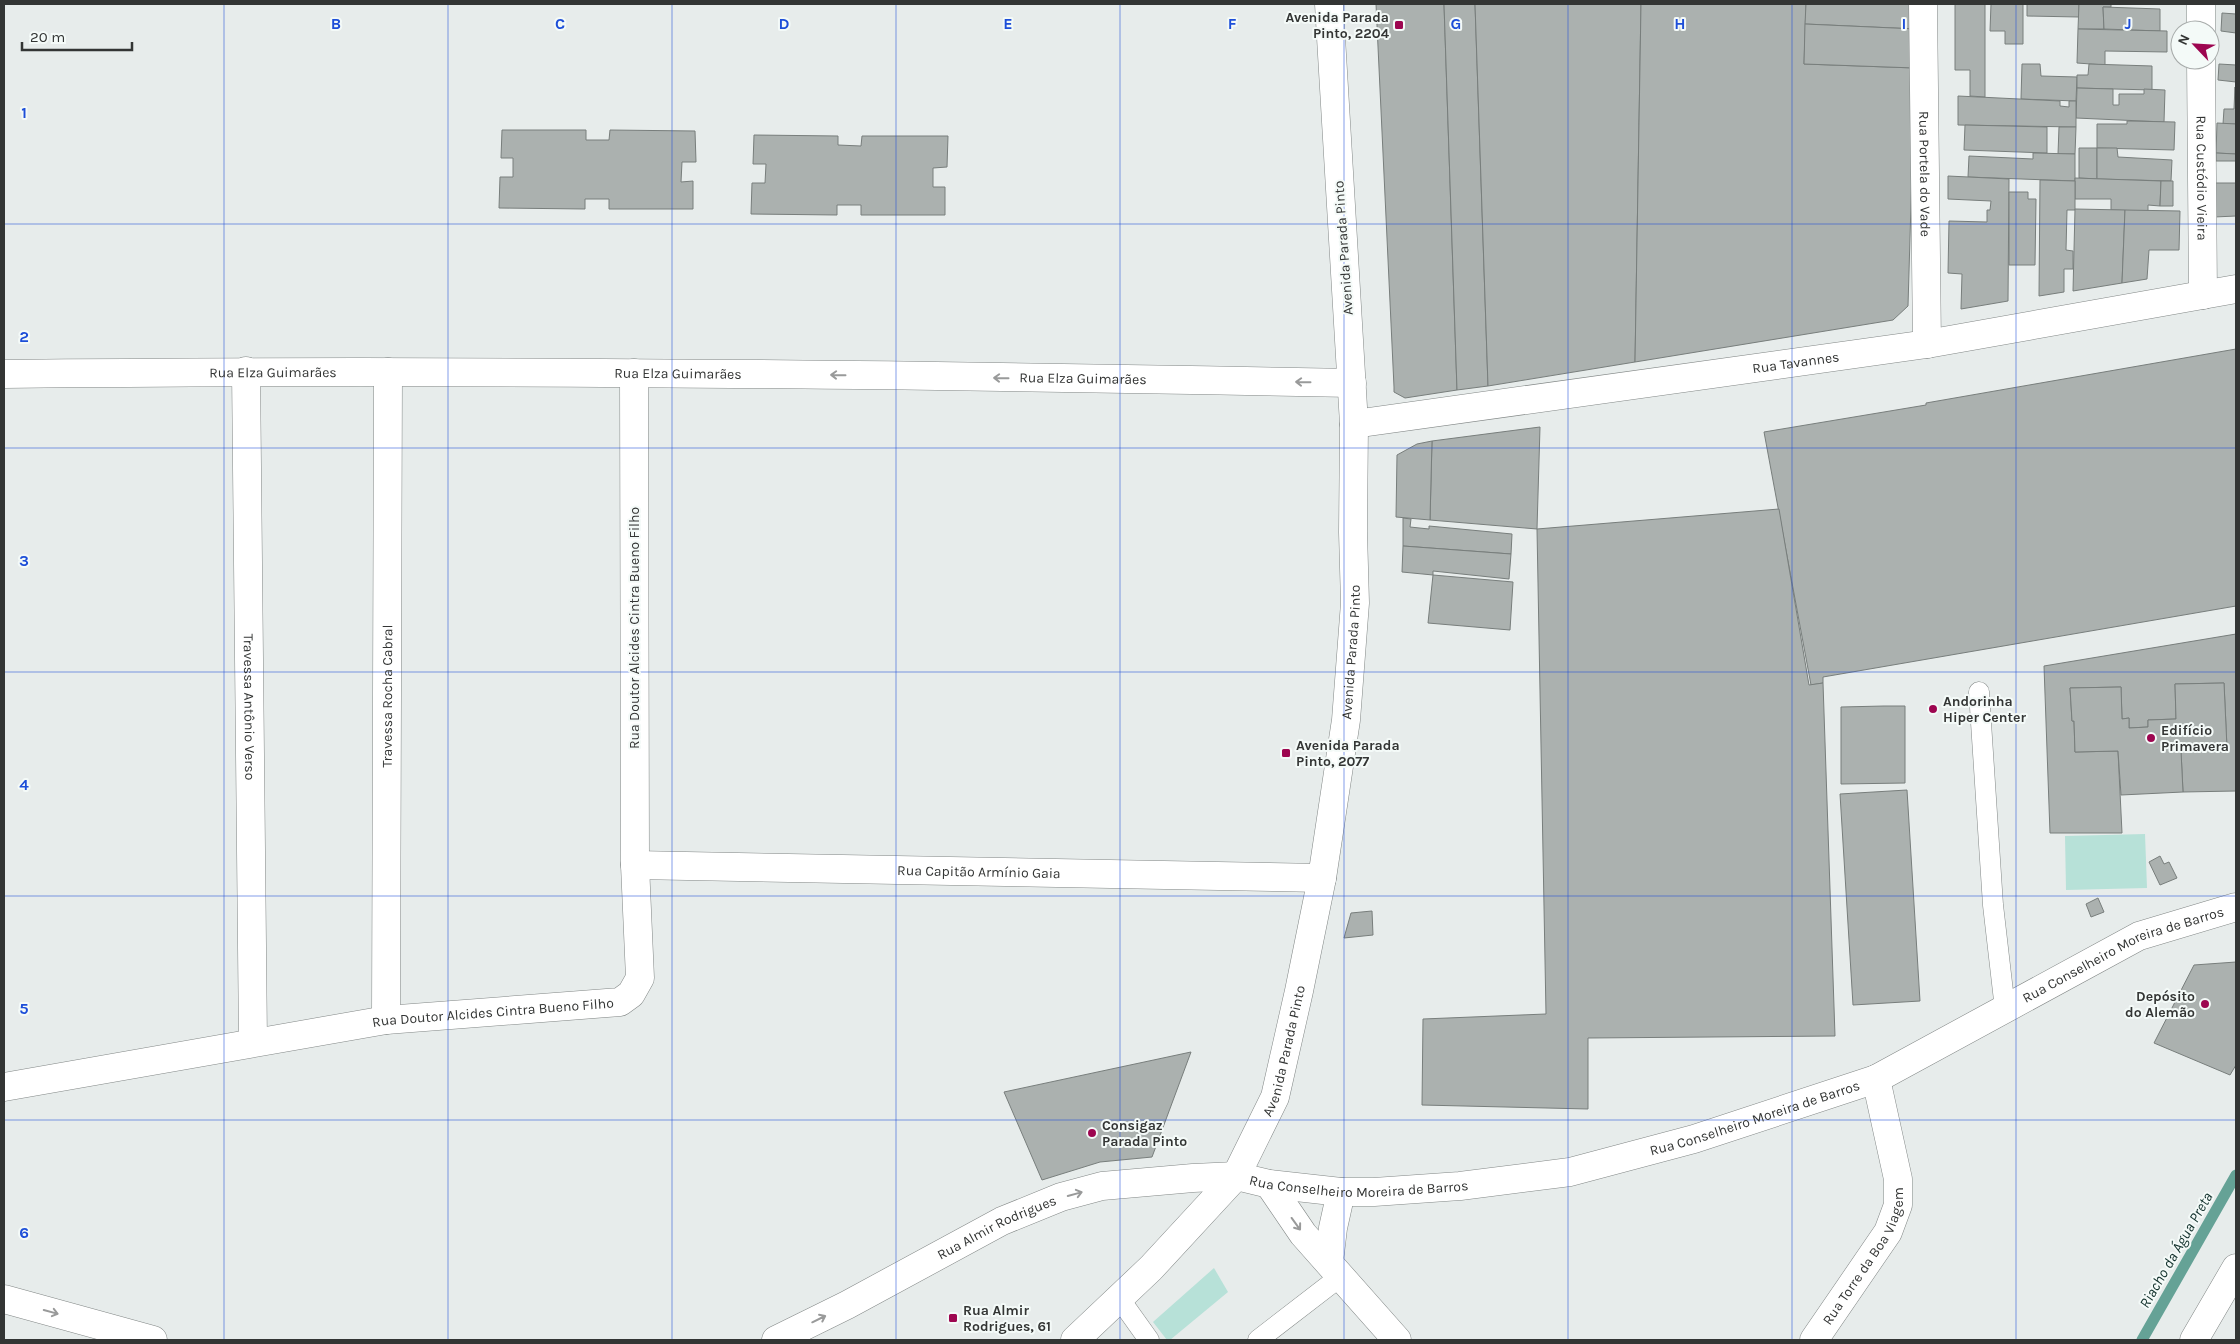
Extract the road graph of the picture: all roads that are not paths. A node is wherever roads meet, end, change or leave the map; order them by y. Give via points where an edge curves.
1 (1329, 4) edge
2 (1923, 4) edge
3 (2201, 4) edge
4 (2201, 20) edge
5 (2202, 70) edge
6 (2236, 289) edge
7 (2203, 295) junction
8 (1927, 344) junction
9 (246, 371) junction
10 (388, 372) junction
11 (634, 373) junction
12 (4, 374) edge
13 (1352, 382) junction
14 (1354, 424) junction
15 (1979, 692) dead end
16 (635, 865) junction
17 (1322, 878) junction
18 (2236, 907) edge
19 (2005, 1009) junction
20 (386, 1020) junction
21 (252, 1042) junction
22 (1876, 1079) junction
23 (4, 1087) edge
24 (1236, 1176) junction
25 (1269, 1184) junction
26 (1342, 1192) junction
27 (2236, 1268) edge
28 (1335, 1269) junction
29 (1119, 1298) junction
30 (4, 1299) edge
31 (1089, 1335) edge
32 (152, 1340) edge
33 (776, 1340) edge
34 (1149, 1340) edge
35 (1258, 1340) edge
36 (1397, 1340) edge
37 (1814, 1340) edge
38 (2194, 1340) edge

1 - 13 street, Avenida Parada Pinto
2 - 8 street, Rua Portela do Vade
3 - 4 street
5 - 7 street, Rua Custódio Vieira
6 - 7 street, Rua Tavannes
7 - 8 street, Rua Tavannes
8 - 14 street, Rua Tavannes
9 - 10 street, Rua Elza Guimarães
9 - 12 street, Rua Elza Guimarães
9 - 21 street, Travessa Antônio Verso
10 - 11 street, Rua Elza Guimarães
10 - 20 street, Travessa Rocha Cabral
13 -> 11 street, Rua Elza Guimarães
11 - 16 street, Rua Doutor Alcides Cintra Bueno Filho
13 - 14 street, Avenida Parada Pinto
14 - 17 street, Avenida Parada Pinto via 1353,632 1346,720
15 - 19 lane via 1993,905
16 - 17 street, Rua Capitão Armínio Gaia
16 - 20 street, Rua Doutor Alcides Cintra Bueno Filho via 640,978 632,994 620,1002
17 - 24 street, Avenida Parada Pinto via 1275,1097
18 - 19 street, Rua Conselheiro Moreira de Barros via 2138,936
19 - 22 street, Rua Conselheiro Moreira de Barros
20 - 21 street, Rua Doutor Alcides Cintra Bueno Filho
21 - 23 street, Rua Doutor Alcides Cintra Bueno Filho
22 - 26 street, Rua Conselheiro Moreira de Barros via 1694,1139 1570,1172 1460,1186
22 - 37 street, Rua Torre da Boa Viagem via 1898,1179 1898,1204 1888,1232
24 - 25 street, Rua Conselheiro Moreira de Barros
24 - 29 street, Avenida Parada Pinto
33 -> 24 street, Rua Almir Rodrigues via 1002,1221 1061,1197 1102,1186
25 - 26 street, Rua Conselheiro Moreira de Barros
25 -> 28 street via 1303,1234
26 - 28 street via 1333,1228
27 - 38 street
28 - 35 lane
28 - 36 street
29 - 31 street, Avenida Parada Pinto
29 - 34 lane
30 -> 32 street

